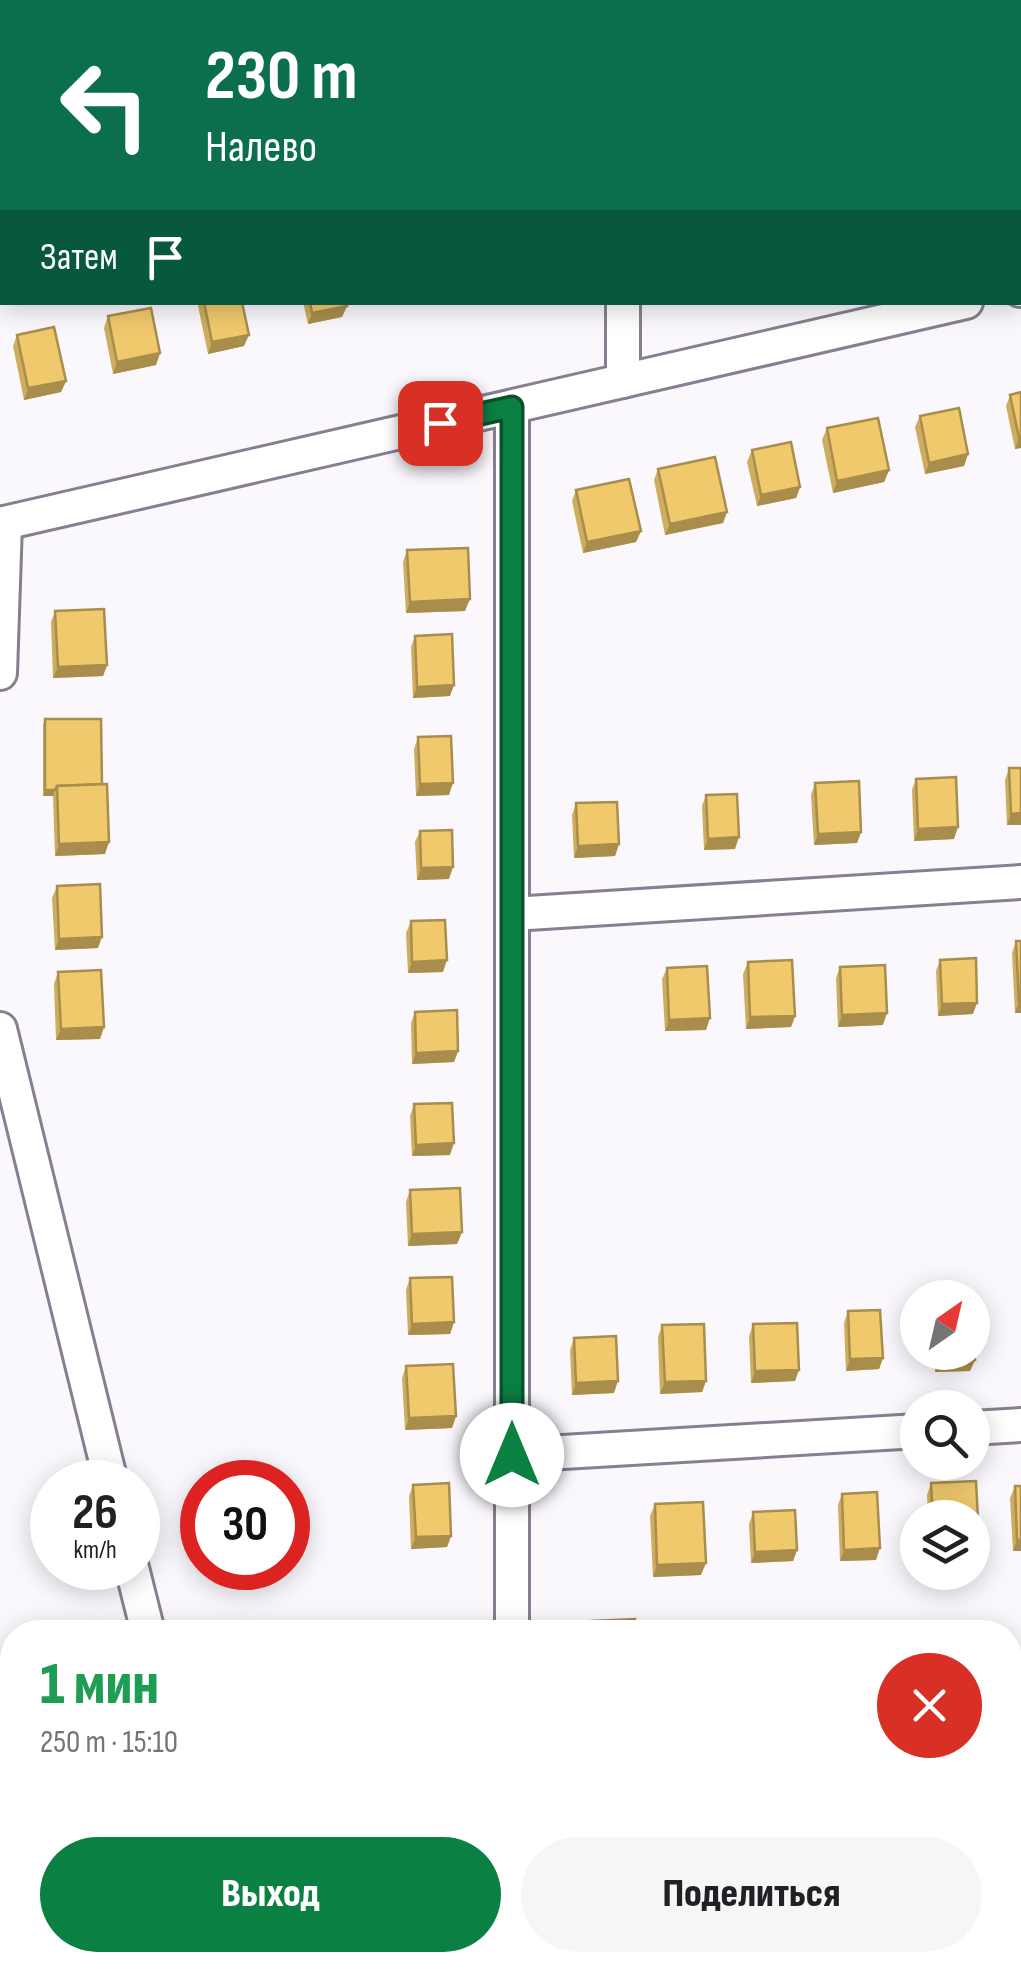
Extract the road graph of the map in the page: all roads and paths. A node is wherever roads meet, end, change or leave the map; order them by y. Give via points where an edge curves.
1 (623, 305) edge
2 (953, 305) edge
3 (623, 381) junction
4 (512, 407) junction
5 (2, 523) edge
6 (0, 672) edge
7 (1021, 882) edge
8 (512, 914) junction
9 (0, 1030) edge
10 (1021, 1425) edge
11 (990, 1427) edge
12 (900, 1432) edge
13 (512, 1455) junction
14 (107, 1460) edge
15 (138, 1590) edge
16 (145, 1620) edge
17 (512, 1620) edge

1 - 3 street
2 - 3 street
3 - 4 street
4 - 5 street
4 - 8 street
5 - 6 street
7 - 8 street
8 - 13 street
9 - 14 street
10 - 11 street
12 - 13 street
13 - 17 street
15 - 16 street

